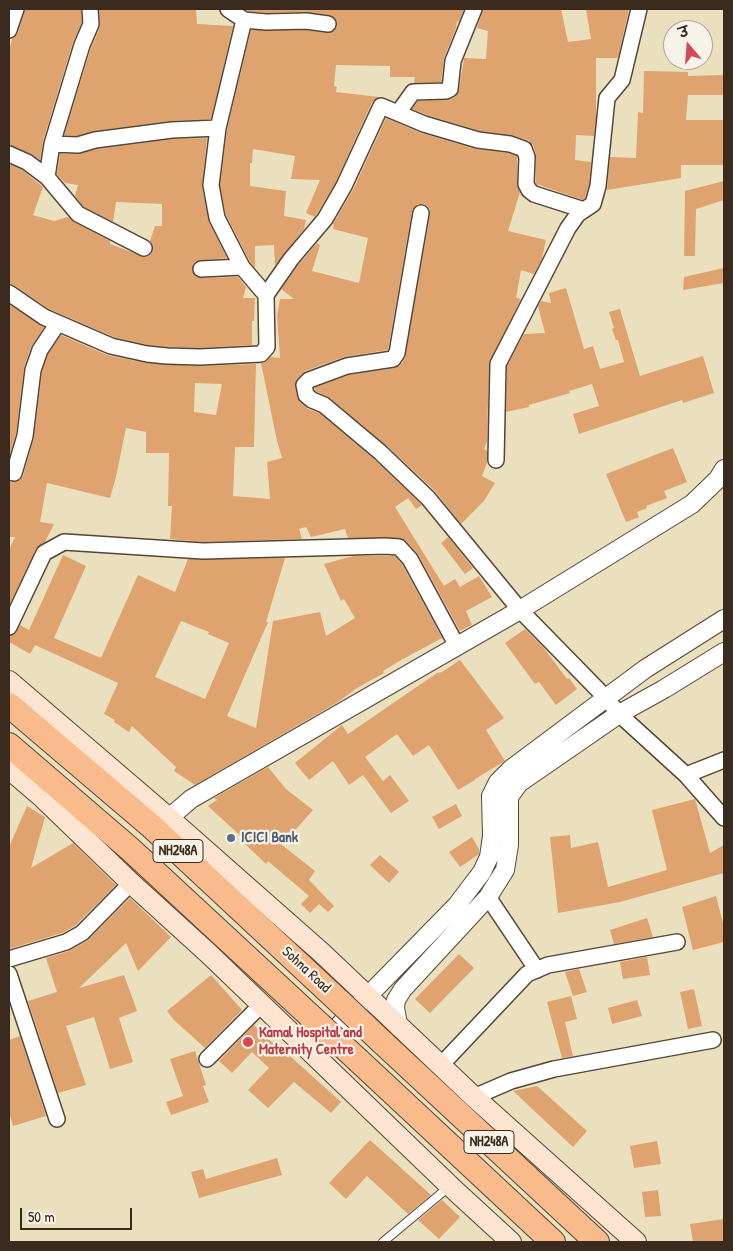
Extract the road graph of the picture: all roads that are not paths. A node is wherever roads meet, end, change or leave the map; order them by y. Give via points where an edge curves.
1 (16, 9) edge
2 (90, 9) edge
3 (228, 9) edge
4 (474, 9) edge
5 (640, 9) edge
6 (244, 20) junction
7 (328, 24) dead end
8 (9, 30) edge
9 (398, 113) junction
10 (218, 128) junction
11 (52, 144) junction
12 (9, 154) edge
13 (47, 177) junction
14 (584, 210) junction
15 (421, 213) dead end
16 (144, 248) dead end
17 (242, 267) junction
18 (201, 269) dead end
19 (9, 292) edge
20 (266, 295) junction
21 (58, 323) junction
22 (496, 460) dead end
23 (724, 470) edge
24 (9, 472) edge
25 (520, 610) junction
26 (724, 619) edge
27 (9, 627) edge
28 (457, 646) junction
29 (724, 652) edge
30 (9, 681) edge
31 (606, 698) junction
32 (9, 705) edge
33 (619, 714) junction
34 (9, 745) edge
35 (724, 760) edge
36 (9, 770) edge
37 (686, 775) junction
38 (169, 818) junction
39 (724, 818) edge
40 (131, 884) junction
41 (488, 897) junction
42 (677, 942) dead end
43 (9, 959) edge
44 (537, 970) junction
45 (9, 974) edge
46 (369, 997) junction
47 (261, 1005) junction
48 (398, 1024) junction
49 (713, 1040) dead end
50 (312, 1053) junction
51 (207, 1059) dead end
52 (440, 1065) junction
53 (474, 1097) junction
54 (57, 1119) dead end
55 (450, 1186) junction
56 (383, 1242) edge
57 (511, 1242) edge
58 (553, 1242) edge
59 (597, 1242) edge
60 (636, 1242) edge

1 - 8 street
2 - 11 street via 91,24
3 - 6 street
4 - 9 street via 454,61 450,89 413,92
5 - 14 street via 622,80 607,98 596,196 593,204
6 - 7 street
6 - 10 street
9 - 14 street via 478,140 524,149 529,190
9 - 20 street via 381,106 325,219
10 - 11 street via 172,130 78,145
10 - 17 street via 211,184 217,218
11 - 13 street
12 - 13 street
13 - 16 street via 78,214
14 - 22 street via 568,228 498,364
15 - 25 street via 398,353 393,359 347,366 309,380 304,385 306,395 324,405 380,452 428,498
17 - 18 street
17 - 20 street
19 - 21 street
20 - 21 street via 267,346 261,354 200,357 146,354 111,346
21 - 24 street via 40,350 33,370 25,436 14,473
23 - 25 street via 692,504
25 - 28 street
25 - 31 street
26 - 31 street
27 - 28 street via 44,554 64,542 203,551 385,546 399,547 410,559
28 - 38 street via 191,799
29 - 33 street
30 - 38 main road
31 - 33 street
31 - 46 street via 498,782 491,796 490,856 482,872 457,905
32 - 59 highway, Sohna Road / NH248A, bridge via 150,825
33 - 37 street
33 - 41 street via 519,783 509,797 509,845 505,870
34 - 58 highway, Sohna Road / NH248A, bridge via 130,849
35 - 37 street
36 - 40 main road via 44,798
37 - 39 street
38 - 46 main road
40 - 43 street via 82,933 66,942
40 - 47 main road
41 - 44 street
41 - 48 street via 402,989 395,1008
42 - 44 street via 548,965
44 - 52 street via 527,974
45 - 54 street
46 - 48 main road
46 - 50 street
47 - 50 main road
47 - 51 street
48 - 52 main road
49 - 53 street via 554,1069 512,1081
50 - 55 main road
52 - 53 main road
53 - 60 main road
55 - 56 lane
55 - 57 main road

